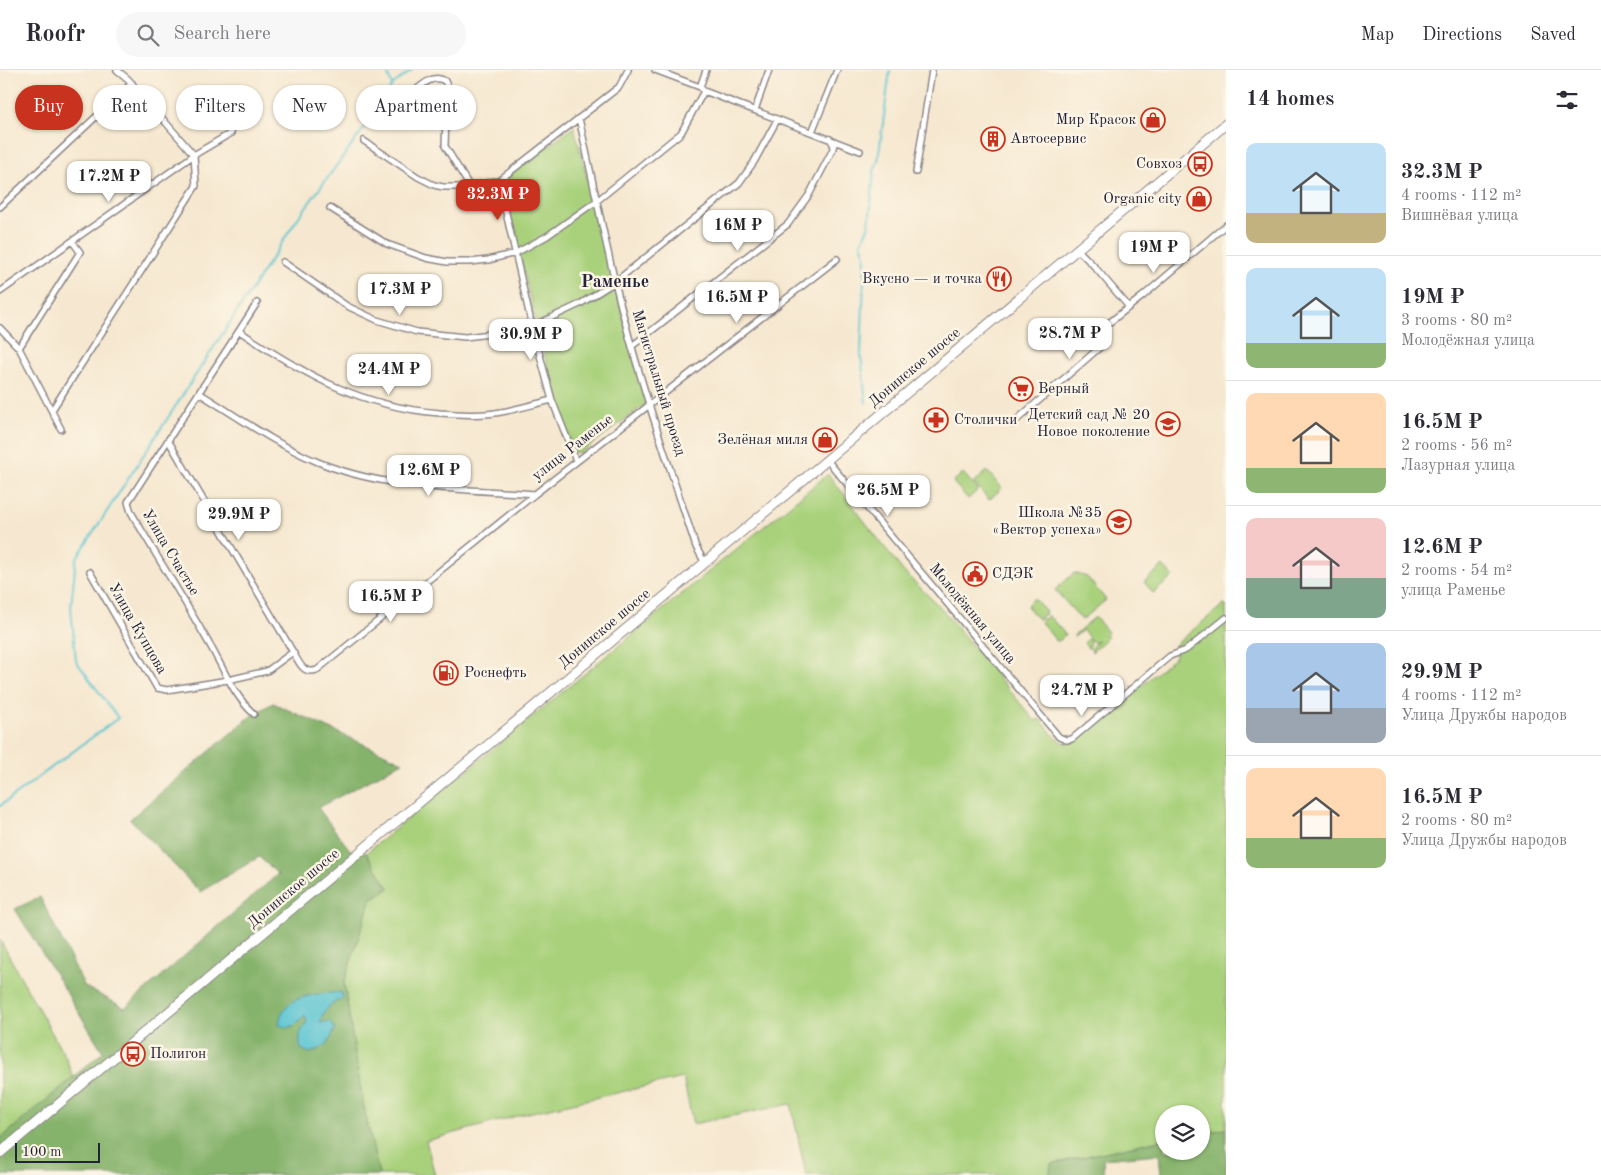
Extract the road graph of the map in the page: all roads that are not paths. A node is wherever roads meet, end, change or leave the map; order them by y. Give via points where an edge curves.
1 (118, 70) edge
2 (628, 70) edge
3 (655, 70) edge
4 (706, 70) edge
5 (769, 70) edge
6 (837, 70) edge
7 (932, 70) edge
8 (132, 83) junction
9 (423, 85) edge
10 (447, 85) edge
11 (702, 89) junction
12 (755, 110) junction
13 (579, 118) junction
14 (777, 120) junction
15 (1226, 124) edge
16 (446, 130) edge
17 (812, 132) junction
18 (231, 133) dead end
19 (830, 139) junction
20 (364, 141) dead end
21 (860, 151) dead end
22 (194, 155) junction
23 (916, 172) dead end
24 (497, 182) junction
25 (470, 187) junction
26 (598, 200) junction
27 (0, 207) edge
28 (330, 208) dead end
29 (1226, 225) edge
30 (72, 241) junction
31 (1077, 249) junction
32 (516, 253) junction
33 (837, 259) dead end
34 (283, 262) dead end
35 (615, 282) junction
36 (0, 292) edge
37 (257, 303) dead end
38 (1129, 307) junction
39 (532, 326) junction
40 (0, 328) edge
41 (239, 331) junction
42 (632, 346) junction
43 (19, 348) junction
44 (199, 393) junction
45 (552, 400) junction
46 (650, 404) junction
47 (52, 410) junction
48 (1012, 424) dead end
49 (61, 429) dead end
50 (168, 440) junction
51 (827, 460) junction
52 (576, 461) junction
53 (535, 494) junction
54 (705, 563) junction
55 (90, 572) dead end
56 (1226, 618) edge
57 (293, 652) junction
58 (228, 680) junction
59 (254, 714) dead end
60 (0, 1153) edge

1 - 8 street
2 - 13 street via 619,87
3 - 11 street
4 - 11 street
5 - 12 street
6 - 17 street
7 - 23 street
8 - 22 street
8 - 27 street
9 - 10 street via 438,78
11 - 12 street
11 - 26 street via 681,133
12 - 14 street
13 - 24 street
13 - 26 street, Магистральный проезд
14 - 17 street
14 - 35 street via 739,183
15 - 31 main road, Донинское шоссе
16 - 25 street via 445,146
17 - 19 street
18 - 22 street
19 - 21 street
19 - 42 street via 834,145 832,151 788,224
20 - 25 street via 428,182 443,187
22 - 30 street
22 - 47 street via 196,186
24 - 25 street
24 - 32 street
26 - 32 street via 547,236
26 - 35 street, Магистральный проезд
28 - 32 street via 387,244 426,258 470,262
29 - 38 street
30 - 36 street
30 - 43 street via 80,252
31 - 38 street
31 - 51 main road, Донинское шоссе
32 - 39 street
33 - 46 street, улица Раменье
34 - 39 street via 347,306 377,320 417,332 465,337 525,330
35 - 39 street via 580,304
35 - 42 street, Магистральный проезд
37 - 41 street, Улица Счастье
38 - 48 street via 1100,330 1102,344 1099,348
39 - 45 street
40 - 43 street
41 - 44 street, Улица Счастье
41 - 45 street via 309,375 389,406 465,415 500,412
42 - 46 street, Магистральный проезд
43 - 47 street
44 - 50 street, Улица Счастье
44 - 53 street, улица Раменье via 269,438 347,472 403,484
45 - 52 street
46 - 52 street, улица Раменье
46 - 54 street, Магистральный проезд via 696,547
47 - 49 street
50 - 57 street
50 - 58 street, Улица Счастье via 128,502 130,512
51 - 54 main road, Донинское шоссе
51 - 56 street, Молодёжная улица via 1064,740 1072,739 1170,656 1186,650
52 - 53 street, улица Раменье
53 - 57 street via 317,670 306,671
54 - 60 main road, Донинское шоссе
55 - 58 street, Улица Купцова via 157,688 167,690
57 - 58 street via 267,671
58 - 59 street, Улица Счастье

